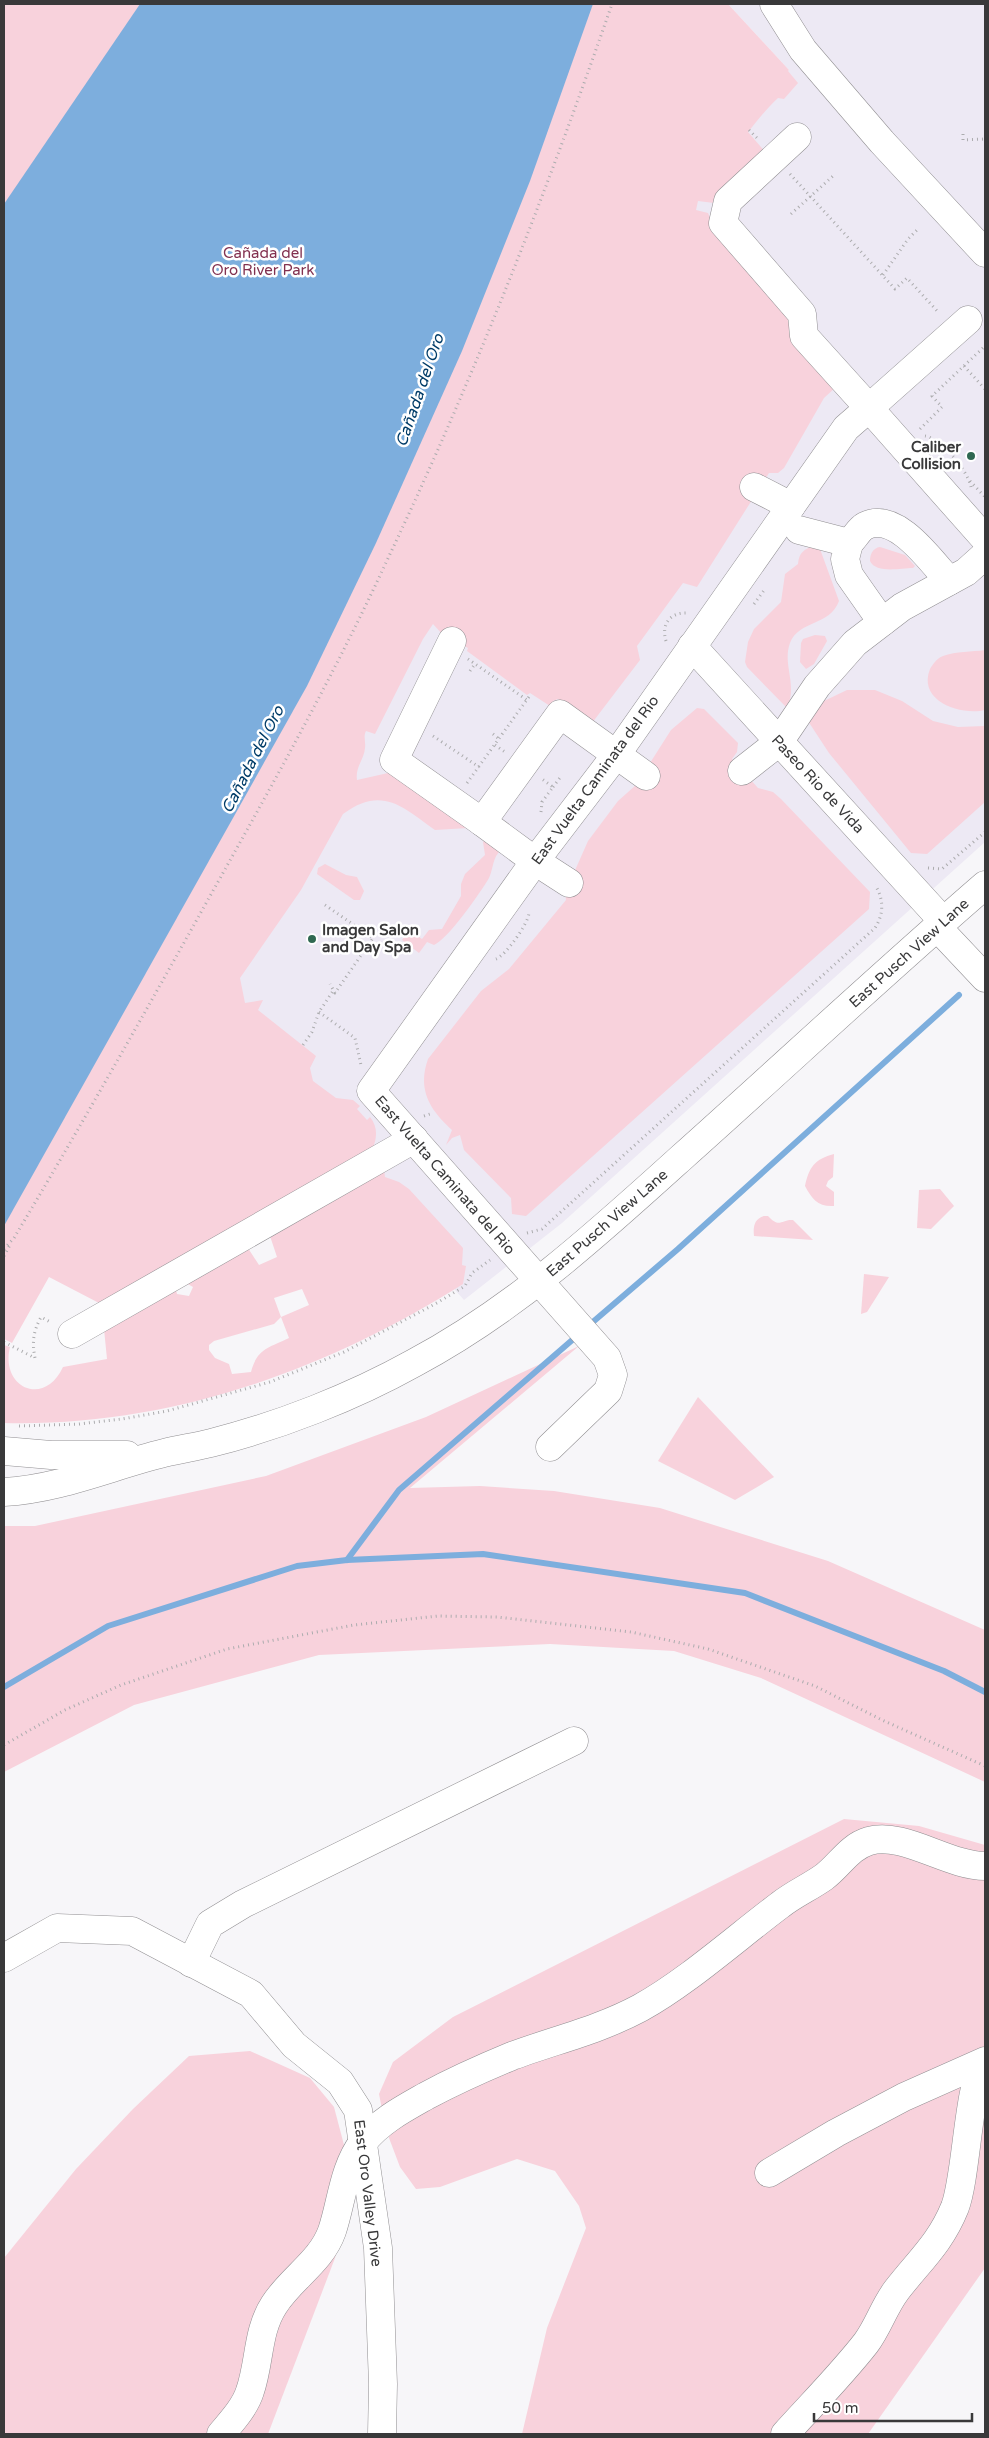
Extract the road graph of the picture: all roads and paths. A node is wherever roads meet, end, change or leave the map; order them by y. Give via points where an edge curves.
1 (612, 4) edge
2 (774, 4) edge
3 (749, 130) dead end
4 (963, 134) dead end
5 (797, 137) dead end
6 (985, 140) edge
7 (775, 158) junction
8 (833, 176) dead end
9 (811, 196) junction
10 (791, 214) dead end
11 (919, 228) dead end
12 (985, 253) edge
13 (883, 275) junction
14 (956, 319) joint
15 (985, 346) edge
16 (964, 366) junction
17 (985, 389) edge
18 (869, 408) junction
19 (915, 433) dead end
20 (970, 481) dead end
21 (754, 487) dead end
22 (985, 497) edge
23 (795, 518) junction
24 (985, 539) edge
25 (849, 543) junction
26 (985, 554) edge
27 (949, 581) junction
28 (693, 613) dead end
29 (882, 622) junction
30 (680, 647) junction
31 (457, 648) joint
32 (475, 664) junction
33 (470, 671) dead end
34 (531, 694) dead end
35 (527, 700) junction
36 (431, 734) dead end
37 (493, 734) dead end
38 (499, 739) junction
39 (779, 742) junction
40 (495, 745) junction
41 (616, 755) junction
42 (523, 765) junction
43 (478, 768) junction
44 (742, 771) dead end
45 (562, 775) dead end
46 (646, 776) dead end
47 (553, 787) junction
48 (453, 802) junction
49 (482, 822) junction
50 (985, 832) edge
51 (543, 850) junction
52 (924, 867) dead end
53 (869, 878) dead end
54 (569, 883) dead end
55 (985, 886) edge
56 (325, 905) dead end
57 (529, 905) dead end
58 (940, 924) junction
59 (494, 960) dead end
60 (985, 978) edge
61 (330, 984) dead end
62 (334, 991) junction
63 (303, 1045) dead end
64 (433, 1114) dead end
65 (417, 1129) junction
66 (14, 1238) junction
67 (508, 1247) junction
68 (4, 1249) edge
69 (4, 1256) edge
70 (540, 1282) junction
71 (41, 1317) dead end
72 (72, 1334) dead end
73 (4, 1342) edge
74 (14, 1426) dead end
75 (550, 1446) dead end
76 (4, 1451) edge
77 (163, 1453) junction
78 (4, 1492) edge
79 (574, 1741) dead end
80 (4, 1745) edge
81 (985, 1766) edge
82 (985, 1866) edge
83 (4, 1958) edge
84 (191, 1963) junction
85 (985, 2062) edge
86 (362, 2143) junction
87 (769, 2173) dead end
88 (222, 2434) edge
89 (382, 2434) edge
90 (785, 2434) edge

1 - 66 path via 570,127 471,376 390,555 290,754
2 - 12 main road via 803,50 882,142
3 - 7 path
4 - 6 path via 963,140
5 - 7 main road
7 - 9 path
7 - 18 main road via 728,201 723,223 802,314 804,336
8 - 9 path
9 - 10 path
9 - 13 path
11 - 13 path
13 - 14 path via 895,289 907,278
14 - 18 main road, East Vuelta Caminata del Rio
15 - 16 path
16 - 17 path
16 - 19 path via 932,396 942,407
18 - 23 main road, East Vuelta Caminata del Rio via 846,428
18 - 24 main road
20 - 22 path
21 - 23 main road
23 - 25 main road
23 - 30 main road, East Vuelta Caminata del Rio
25 - 27 main road via 864,526 885,523 907,535
25 - 29 main road via 845,559 849,574
26 - 27 main road via 966,572
27 - 29 main road
28 - 30 path via 682,612 668,619 664,635
29 - 39 main road via 855,643 817,686
30 - 39 main road, Paseo Rio de Vida
30 - 41 main road, East Vuelta Caminata del Rio
31 - 32 path
31 - 48 main road via 394,760
32 - 33 path
32 - 35 path
34 - 35 path
35 - 38 path
36 - 43 path
37 - 38 path
38 - 40 path
39 - 44 main road
39 - 58 main road, Paseo Rio de Vida
40 - 42 path
40 - 43 path
41 - 42 main road via 560,714
41 - 46 main road
41 - 51 main road, East Vuelta Caminata del Rio
42 - 47 path
42 - 49 main road
43 - 48 path
45 - 47 path
47 - 51 path via 542,802 541,818 535,828
48 - 49 main road
49 - 51 main road
50 - 52 path via 942,869
51 - 54 main road
51 - 65 main road, East Vuelta Caminata del Rio via 371,1091
53 - 67 path via 880,894 882,904 881,918 875,928 542,1229 529,1232
55 - 58 main road, East Pusch View Lane
56 - 62 path via 373,938 335,994
57 - 59 path via 527,921 504,954
58 - 60 main road, Paseo Rio de Vida
58 - 70 main road, East Pusch View Lane
61 - 62 path
62 - 63 path via 319,1012
64 - 65 path
65 - 67 main road, East Vuelta Caminata del Rio
65 - 72 main road
66 - 68 path
66 - 69 path
67 - 70 main road, East Vuelta Caminata del Rio
67 - 74 path via 472,1273 464,1286 436,1304 352,1348 270,1382 200,1403 122,1420
70 - 75 main road, East Vuelta Caminata del Rio via 600,1347 613,1375 608,1391
70 - 77 main road, East Pusch View Lane via 461,1336 383,1379 270,1424
71 - 73 path via 33,1335 35,1358
76 - 77 main road, East Pusch View Lane via 109,1456
77 - 78 main road, East Pusch View Lane via 77,1479
79 - 84 main road via 243,1904 210,1924
80 - 81 path via 65,1710 121,1685 227,1649 354,1626 438,1616 487,1617 631,1632 708,1649 815,1686
82 - 86 main road via 955,1862 889,1839 870,1840 854,1848 825,1876 783,1902 642,2006 608,2024 512,2056 450,2084 395,2113
83 - 84 main road, East Oro Valley Drive via 57,1928 132,1931
84 - 86 main road, East Oro Valley Drive via 251,1994 294,2045 340,2082 358,2110
85 - 87 main road via 904,2097
85 - 90 main road via 978,2079 961,2182 943,2232 885,2306 866,2342
86 - 88 main road via 344,2180 332,2232 311,2265 272,2307 260,2338 250,2392
86 - 89 main road, East Oro Valley Drive via 378,2248

